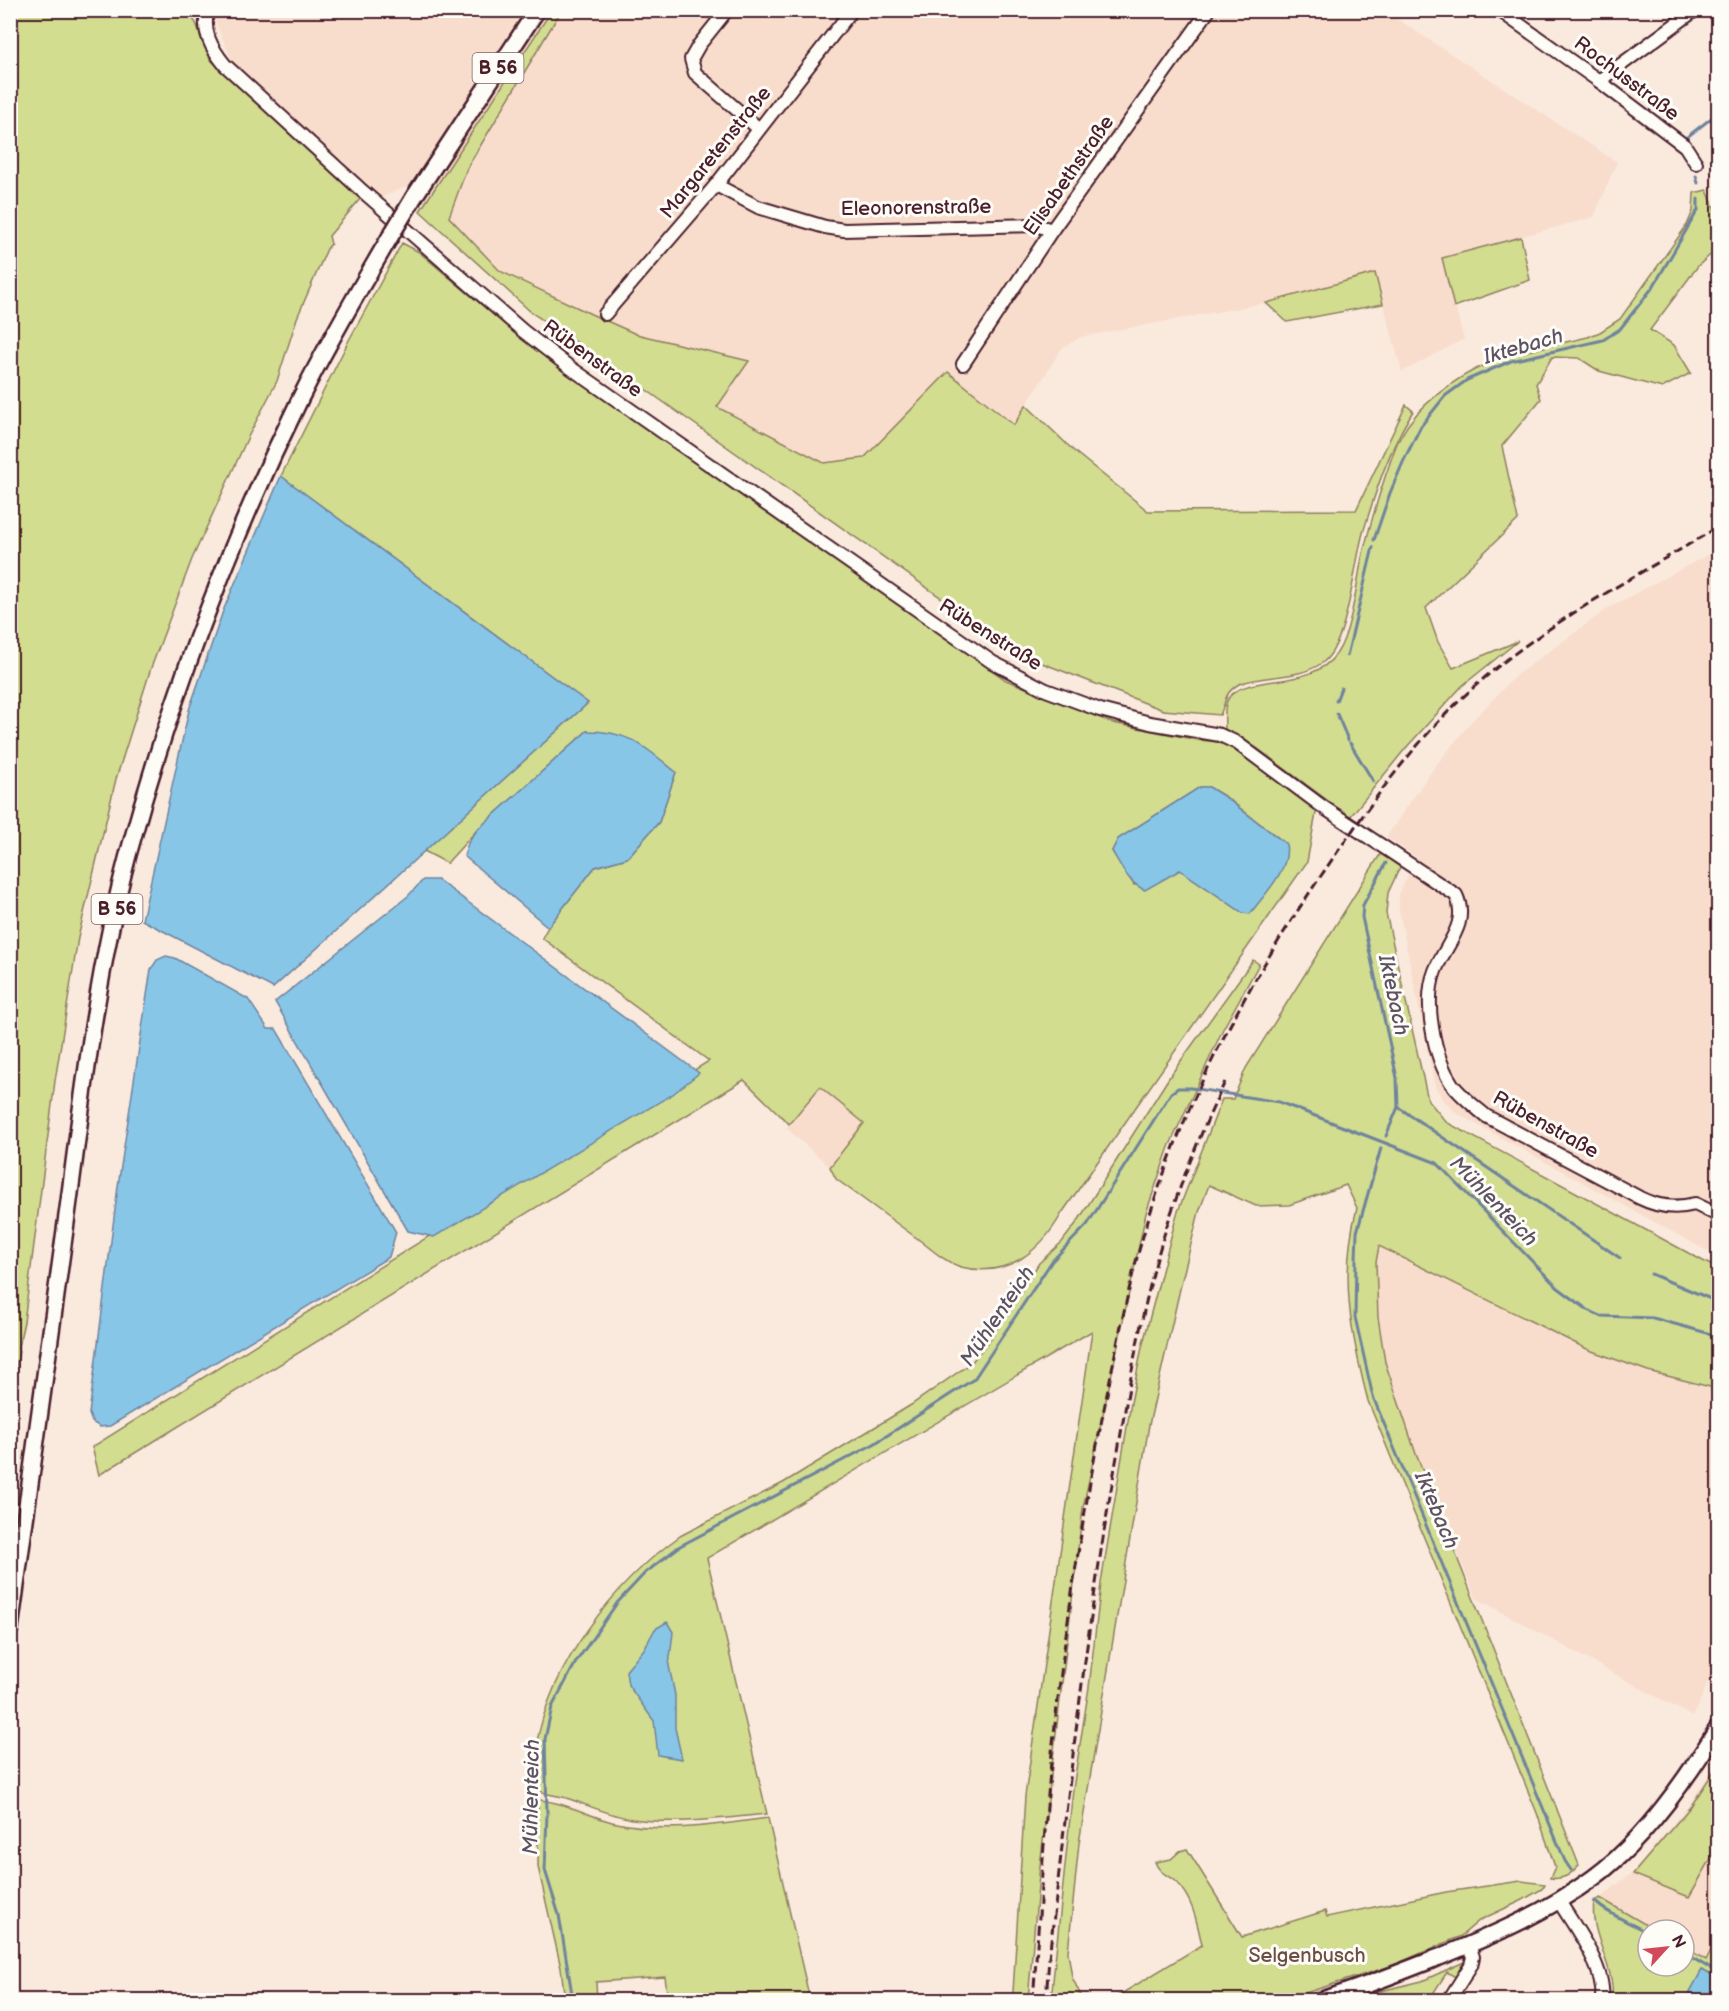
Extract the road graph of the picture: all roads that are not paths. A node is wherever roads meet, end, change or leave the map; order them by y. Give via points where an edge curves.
1 (537, 10) edge
2 (727, 10) edge
3 (852, 10) edge
4 (1209, 10) edge
5 (1499, 10) edge
6 (1693, 11) edge
7 (207, 14) edge
8 (1599, 81) junction
9 (759, 129) junction
10 (1696, 163) dead end
11 (716, 185) junction
12 (1052, 230) junction
13 (604, 314) dead end
14 (963, 364) dead end
15 (1719, 1215) edge
16 (10, 1629) edge
17 (1719, 1728) edge
18 (1558, 1900) junction
19 (1469, 1945) junction
20 (1322, 2001) edge
21 (1449, 2001) edge
22 (1602, 2001) edge

1 - 16 main road, B 56, bridge via 414,197 336,330 236,542 162,735 127,859 101,981
2 - 9 street via 691,59 695,73
3 - 9 street, Margaretenstraße
4 - 12 street, Elisabethstraße
5 - 8 street, Rochusstraße
6 - 8 street
7 - 15 street, Rübenstraße via 209,40 225,65 523,331 578,373 992,662 1046,690 1100,710 1220,735 1237,743 1456,895 1461,905 1460,921 1434,973 1430,1014 1442,1064 1452,1083 1485,1116 1640,1198 1681,1208 1695,1204
8 - 10 street, Rochusstraße via 1685,146
9 - 11 street, Margaretenstraße
11 - 12 street, Eleonorenstraße via 759,207 844,230 1036,225
11 - 13 street, Margaretenstraße
12 - 14 street, Elisabethstraße
17 - 18 main road via 1687,1776 1636,1838 1594,1877
18 - 19 main road
18 - 22 street via 1591,1955 1599,1975
19 - 20 main road
19 - 21 street via 1471,1965

